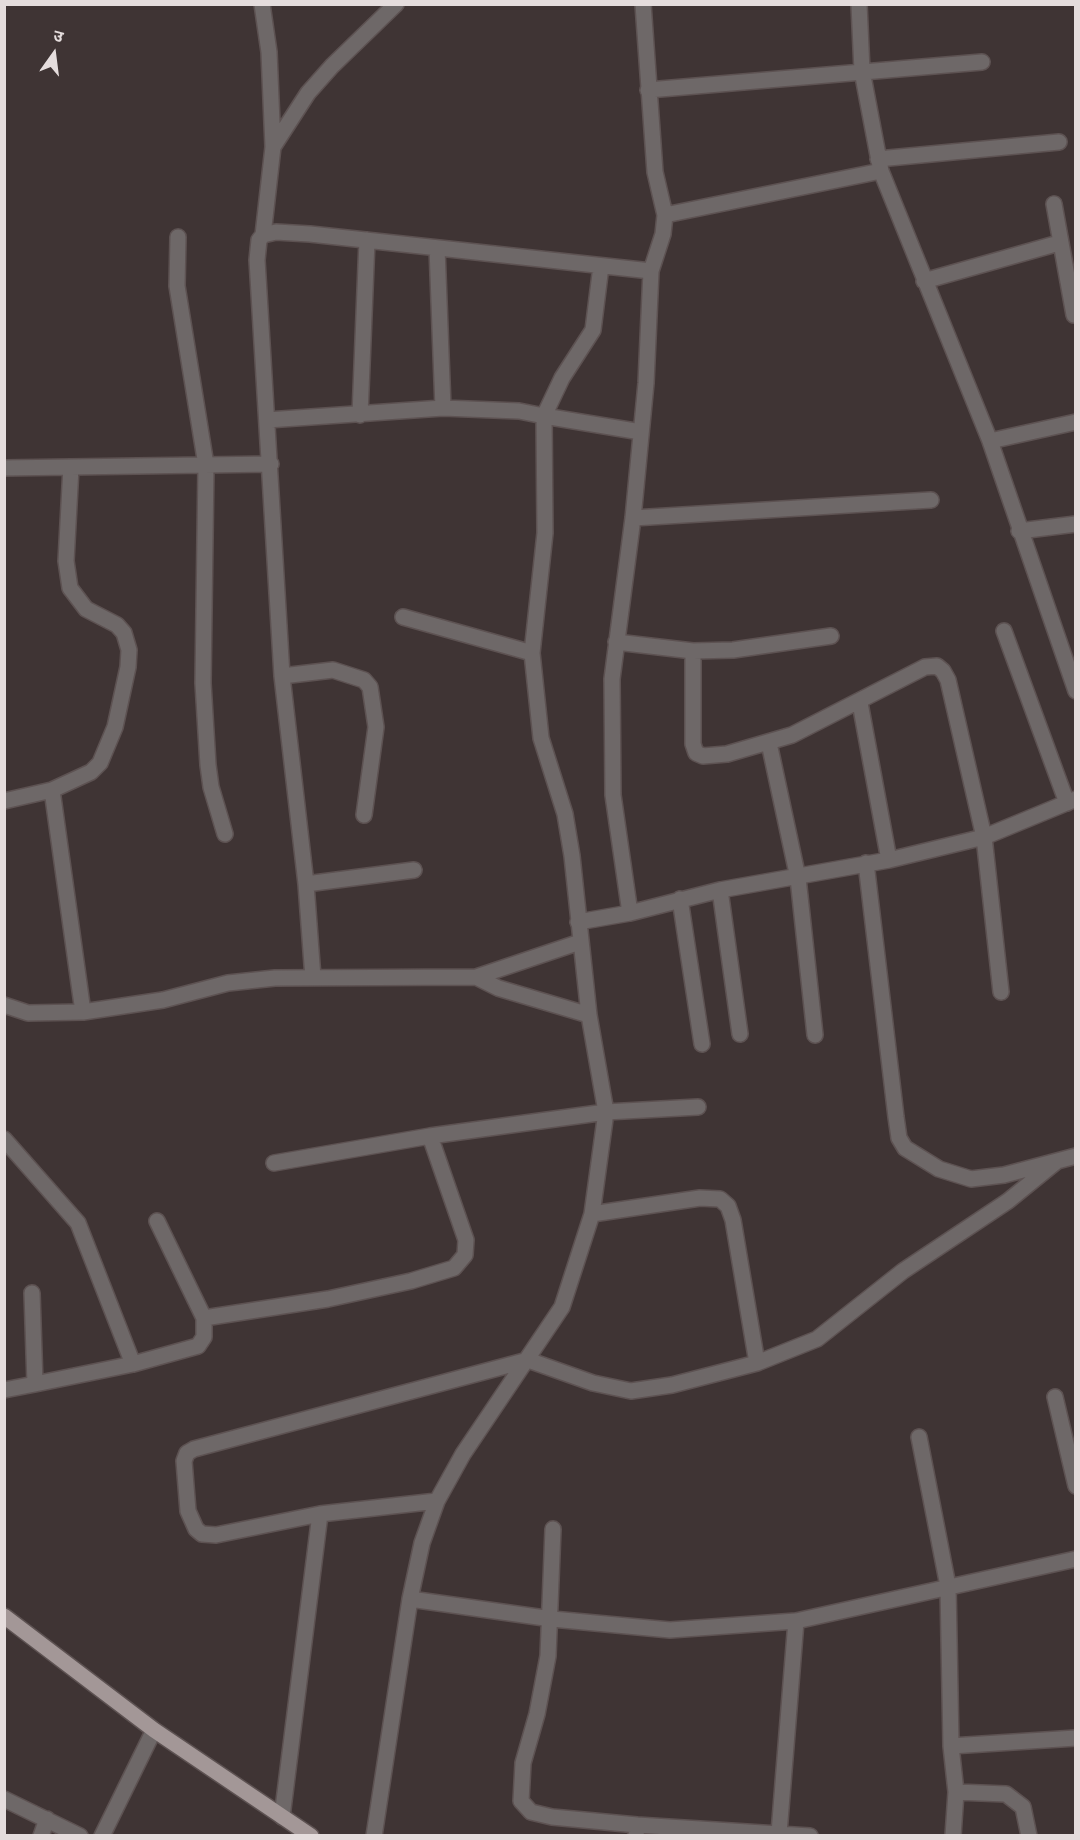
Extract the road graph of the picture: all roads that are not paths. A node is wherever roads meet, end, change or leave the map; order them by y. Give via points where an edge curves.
1 (262, 4) edge
2 (396, 4) edge
3 (643, 4) edge
4 (859, 4) edge
5 (982, 62) dead end
6 (862, 71) junction
7 (648, 90) junction
8 (1059, 142) dead end
9 (273, 147) junction
10 (879, 165) junction
11 (1054, 204) dead end
12 (665, 215) junction
13 (263, 235) junction
14 (178, 237) dead end
15 (367, 240) junction
16 (1059, 243) junction
17 (437, 248) junction
18 (601, 266) junction
19 (651, 271) junction
20 (924, 282) junction
21 (1074, 315) dead end
22 (443, 408) junction
23 (360, 415) junction
24 (544, 416) junction
25 (267, 420) junction
26 (1076, 422) edge
27 (642, 432) junction
28 (990, 441) junction
29 (271, 464) junction
30 (206, 465) junction
31 (71, 467) junction
32 (4, 468) edge
33 (931, 500) dead end
34 (633, 518) junction
35 (1076, 524) edge
36 (1018, 531) junction
37 (403, 617) dead end
38 (1004, 631) dead end
39 (831, 636) dead end
40 (616, 642) junction
41 (693, 651) junction
42 (532, 653) junction
43 (282, 676) junction
44 (1076, 691) edge
45 (860, 703) junction
46 (769, 743) junction
47 (52, 790) junction
48 (4, 801) edge
49 (1071, 801) edge
50 (364, 815) dead end
51 (225, 834) dead end
52 (984, 837) junction
53 (889, 860) junction
54 (866, 863) junction
55 (414, 870) dead end
56 (798, 878) junction
57 (306, 884) junction
58 (720, 890) junction
59 (680, 899) junction
60 (630, 913) junction
61 (578, 922) junction
62 (580, 942) junction
63 (476, 977) junction
64 (313, 978) junction
65 (1001, 992) dead end
66 (4, 1005) edge
67 (83, 1012) junction
68 (589, 1015) junction
69 (740, 1034) dead end
70 (815, 1035) dead end
71 (702, 1044) dead end
72 (698, 1107) dead end
73 (606, 1112) junction
74 (430, 1136) junction
75 (7, 1148) edge
76 (1076, 1156) edge
77 (1056, 1162) junction
78 (274, 1163) dead end
79 (592, 1214) junction
80 (157, 1221) dead end
81 (32, 1293) dead end
82 (204, 1318) junction
83 (528, 1360) junction
84 (134, 1364) junction
85 (757, 1364) junction
86 (35, 1384) junction
87 (4, 1390) edge
88 (1054, 1397) dead end
89 (919, 1437) dead end
90 (1076, 1486) edge
91 (437, 1501) junction
92 (320, 1514) junction
93 (553, 1529) dead end
94 (1076, 1559) edge
95 (948, 1586) junction
96 (410, 1599) junction
97 (4, 1616) edge
98 (552, 1619) junction
99 (796, 1621) junction
100 (154, 1730) junction
101 (1076, 1737) edge
102 (951, 1746) junction
103 (956, 1792) junction
104 (4, 1799) edge
105 (282, 1816) junction
106 (47, 1819) junction
107 (636, 1830) edge
108 (779, 1833) junction
109 (41, 1836) edge
110 (80, 1836) edge
111 (102, 1836) edge
112 (311, 1836) edge
113 (374, 1836) edge
114 (810, 1836) edge
115 (953, 1836) edge
116 (1029, 1836) edge

1 - 9 street via 269,52
2 - 9 street via 308,93
3 - 7 street
4 - 6 street
5 - 6 street
6 - 7 street
6 - 10 street
7 - 12 street via 655,172
8 - 10 street
9 - 13 street
10 - 12 street
10 - 20 street
11 - 16 street
12 - 19 street
13 - 15 street via 276,232
13 - 25 street via 256,260
14 - 30 street via 177,286
15 - 17 street
15 - 23 street
16 - 20 street
16 - 21 street
17 - 18 street
17 - 22 street
18 - 19 street
18 - 24 street via 593,330 562,378
19 - 27 street
20 - 28 street
22 - 23 street
22 - 24 street via 519,411
23 - 25 street
24 - 27 street
24 - 42 street via 545,533
25 - 29 street
26 - 28 street
27 - 34 street
28 - 36 street
29 - 30 street
29 - 43 street
30 - 31 street
30 - 51 street via 203,683 211,788
31 - 32 street
31 - 47 street via 68,581 86,609 124,633 129,650 115,727 100,763 91,772
33 - 34 street
34 - 40 street
35 - 36 street
36 - 44 street
37 - 42 street
38 - 49 street
39 - 41 street via 733,650
40 - 41 street
40 - 60 street via 612,679 613,795
41 - 46 street via 692,722 696,753 727,754
42 - 61 street via 542,738 565,814
43 - 50 street via 333,670 364,680 370,687 376,727
43 - 57 street
45 - 46 street
45 - 52 street via 925,667 940,667 948,680
45 - 53 street
46 - 56 street
47 - 48 street
47 - 67 street
49 - 52 street
52 - 53 street
52 - 65 street
53 - 54 street
54 - 56 street
54 - 77 street via 896,1117 905,1148 939,1169 971,1179
55 - 57 street
56 - 58 street
56 - 70 street
57 - 64 street
58 - 59 street
58 - 69 street
59 - 60 street
59 - 71 street
60 - 61 street
61 - 62 street
62 - 63 street
62 - 68 street
63 - 64 street
63 - 68 street via 498,988
64 - 67 street via 228,983 163,1000
66 - 67 street via 28,1013
68 - 73 street
72 - 73 street
73 - 74 street
73 - 79 street
74 - 78 street
74 - 82 street via 466,1240 465,1256 454,1268 328,1299
75 - 84 street via 78,1223
76 - 77 street
77 - 85 street via 1008,1201 903,1271 817,1339
79 - 83 street via 562,1307
79 - 85 street via 700,1198 720,1199 728,1206
80 - 82 street
81 - 86 street
82 - 84 street via 204,1337 198,1346
83 - 85 street via 593,1383 631,1391
83 - 91 street via 463,1454
83 - 92 street via 187,1453 184,1461 188,1511 202,1534 226,1533
84 - 86 street
86 - 87 street
88 - 90 street
89 - 95 street
91 - 92 street
91 - 96 street via 422,1543
92 - 105 street
93 - 98 street
94 - 95 street
95 - 99 street
95 - 102 street
96 - 98 street
96 - 113 street
97 - 100 main road
98 - 99 street via 670,1630
98 - 107 street via 542,1691 523,1763 521,1801 526,1809 541,1814
99 - 108 street
100 - 105 main road
100 - 111 street
101 - 102 street
102 - 103 street
103 - 115 street
103 - 116 street via 1006,1794 1023,1806
104 - 106 street
105 - 112 main road
106 - 109 street
106 - 110 street
107 - 108 street
108 - 114 street

